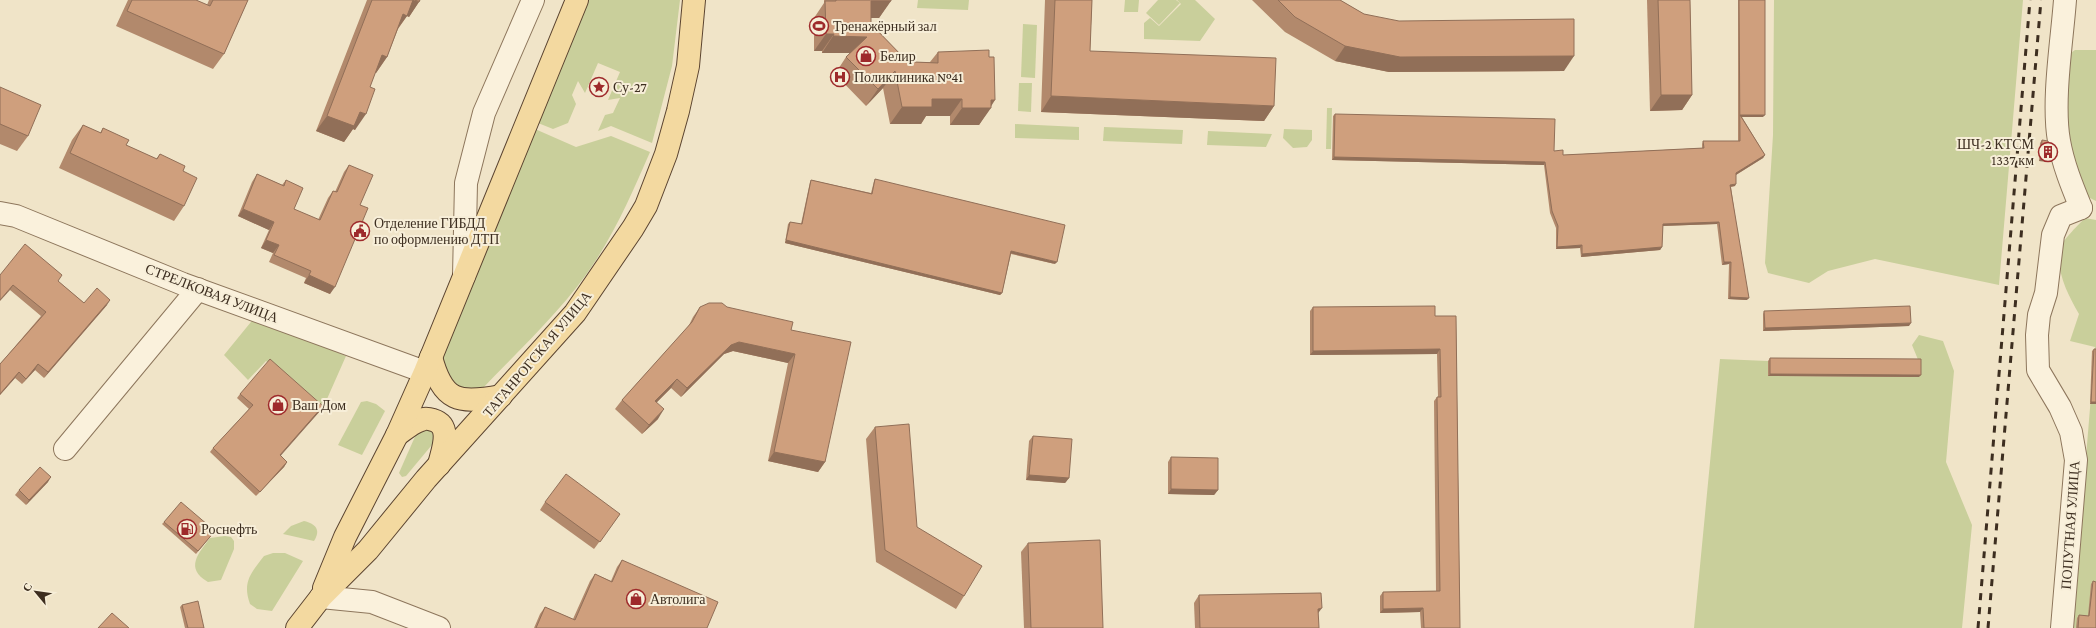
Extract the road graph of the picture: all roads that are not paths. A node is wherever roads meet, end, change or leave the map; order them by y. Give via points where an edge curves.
1 (532, 0) edge
2 (577, 0) edge
3 (694, 0) edge
4 (2065, 0) edge
5 (2089, 209) edge
6 (0, 212) edge
7 (464, 276) junction
8 (198, 289) junction
9 (428, 364) junction
10 (501, 396) junction
11 (397, 435) junction
12 (65, 449) dead end
13 (438, 466) junction
14 (321, 597) junction
15 (297, 628) edge
16 (439, 628) edge
17 (2062, 628) edge

1 - 7 street via 484,113 466,183
2 - 7 main road, ТАГАНРОГСКАЯ УЛИЦА
3 - 10 main road, ТАГАНРОГСКАЯ УЛИЦА via 688,66 678,111 666,154 646,206 608,267 575,313
4 - 5 street via 2057,104 2058,135 2070,180
5 - 17 street, ПОПУТНАЯ УЛИЦА via 2061,216 2054,235 2037,335 2038,370 2072,432 2076,460
6 - 8 street, СТРЕЛКОВАЯ УЛИЦА via 16,216
7 - 9 main road, ТАГАНРОГСКАЯ УЛИЦА
8 - 9 street, СТРЕЛКОВАЯ УЛИЦА
8 - 12 street
9 - 10 main road via 444,389 452,395 465,400
9 - 11 main road, ТАГАНРОГСКАЯ УЛИЦА
10 - 13 main road, ТАГАНРОГСКАЯ УЛИЦА
11 - 13 main road via 421,419 438,422 444,428 445,440
11 - 14 main road, ТАГАНРОГСКАЯ УЛИЦА via 345,537
13 - 14 main road, ТАГАНРОГСКАЯ УЛИЦА via 368,550
14 - 15 main road, ТАГАНРОГСКАЯ УЛИЦА
14 - 16 street via 372,602

